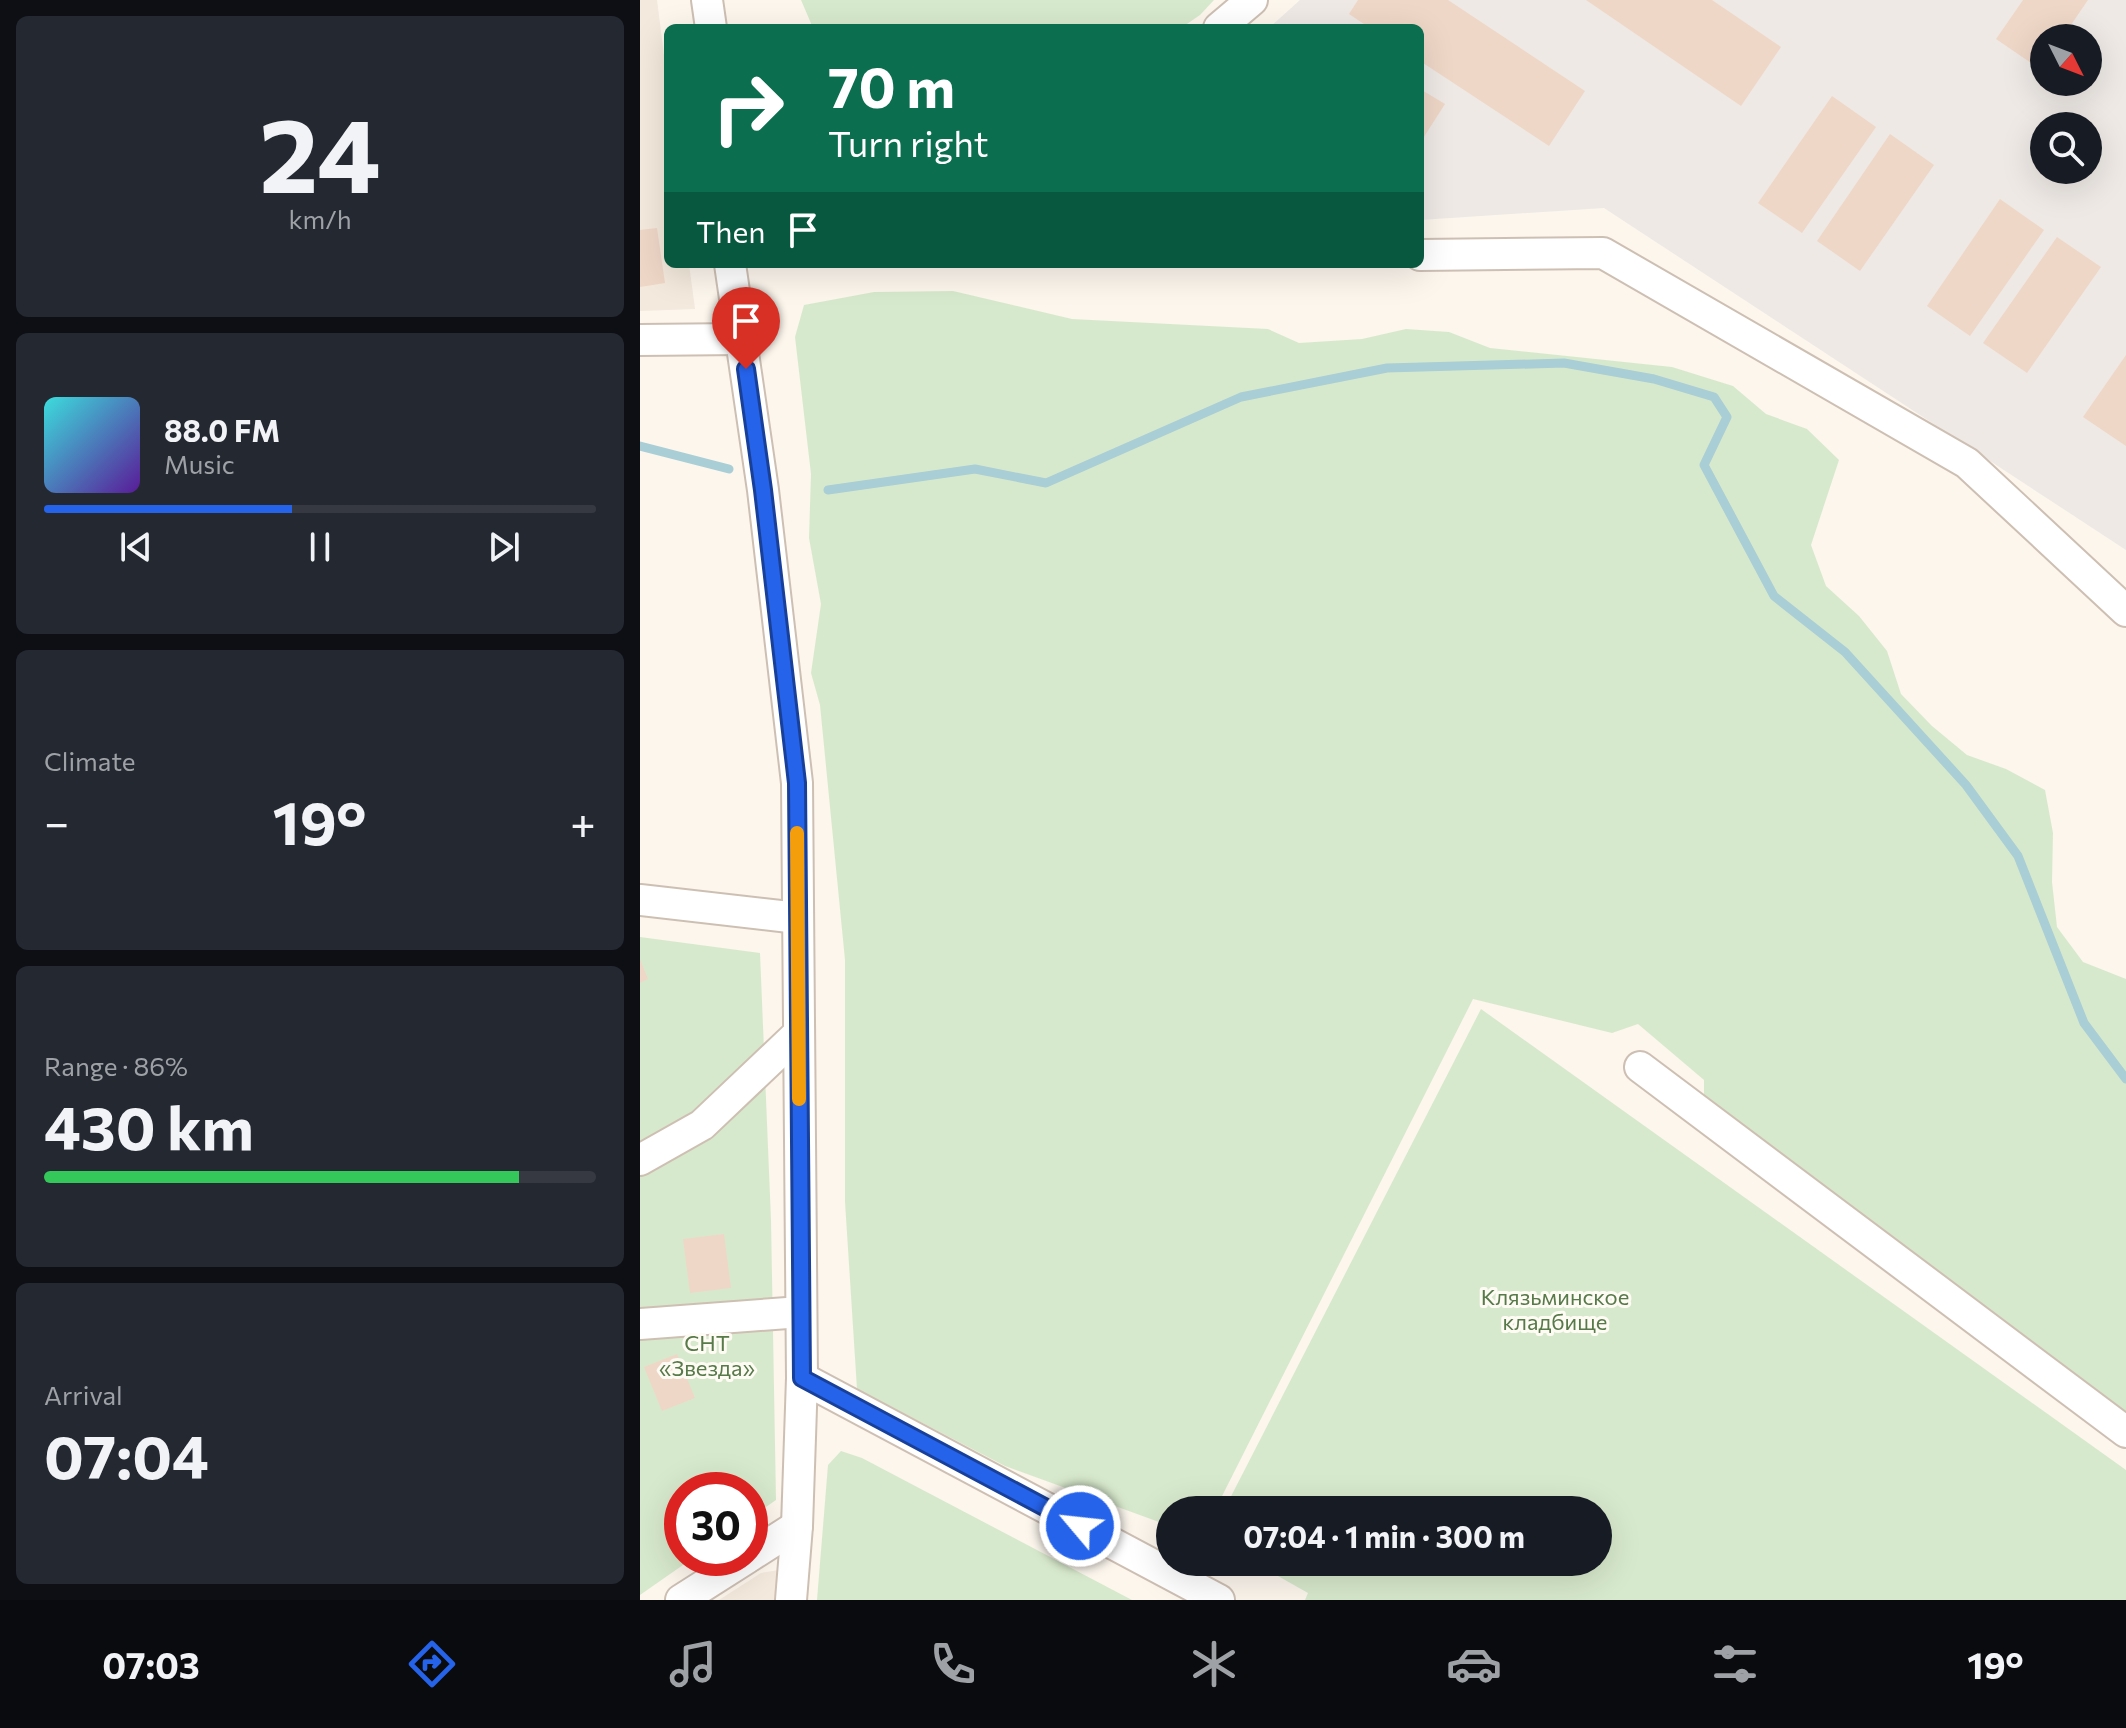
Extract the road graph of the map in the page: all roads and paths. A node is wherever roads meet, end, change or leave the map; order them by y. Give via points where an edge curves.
1 (707, 0) edge
2 (1252, 0) edge
3 (710, 24) edge
4 (1224, 24) edge
5 (1424, 255) edge
6 (731, 268) edge
7 (741, 339) junction
8 (640, 340) edge
9 (2126, 611) edge
10 (640, 900) edge
11 (798, 918) junction
12 (799, 1033) junction
13 (1640, 1067) dead end
14 (640, 1160) edge
15 (801, 1312) junction
16 (640, 1324) edge
17 (802, 1378) junction
18 (2126, 1432) edge
19 (797, 1526) junction
20 (768, 1544) edge
21 (718, 1576) edge
22 (681, 1600) edge
23 (791, 1600) edge
24 (1219, 1600) edge

1 - 3 street
2 - 4 street
5 - 9 street via 1603,253 1967,463
6 - 7 street
7 - 8 street
7 - 11 street via 797,783
10 - 11 street
11 - 12 street
12 - 14 street via 702,1125
12 - 15 street
13 - 18 street
15 - 16 street
15 - 17 street
17 - 19 street
17 - 24 street
19 - 20 street
19 - 23 street
21 - 22 street

